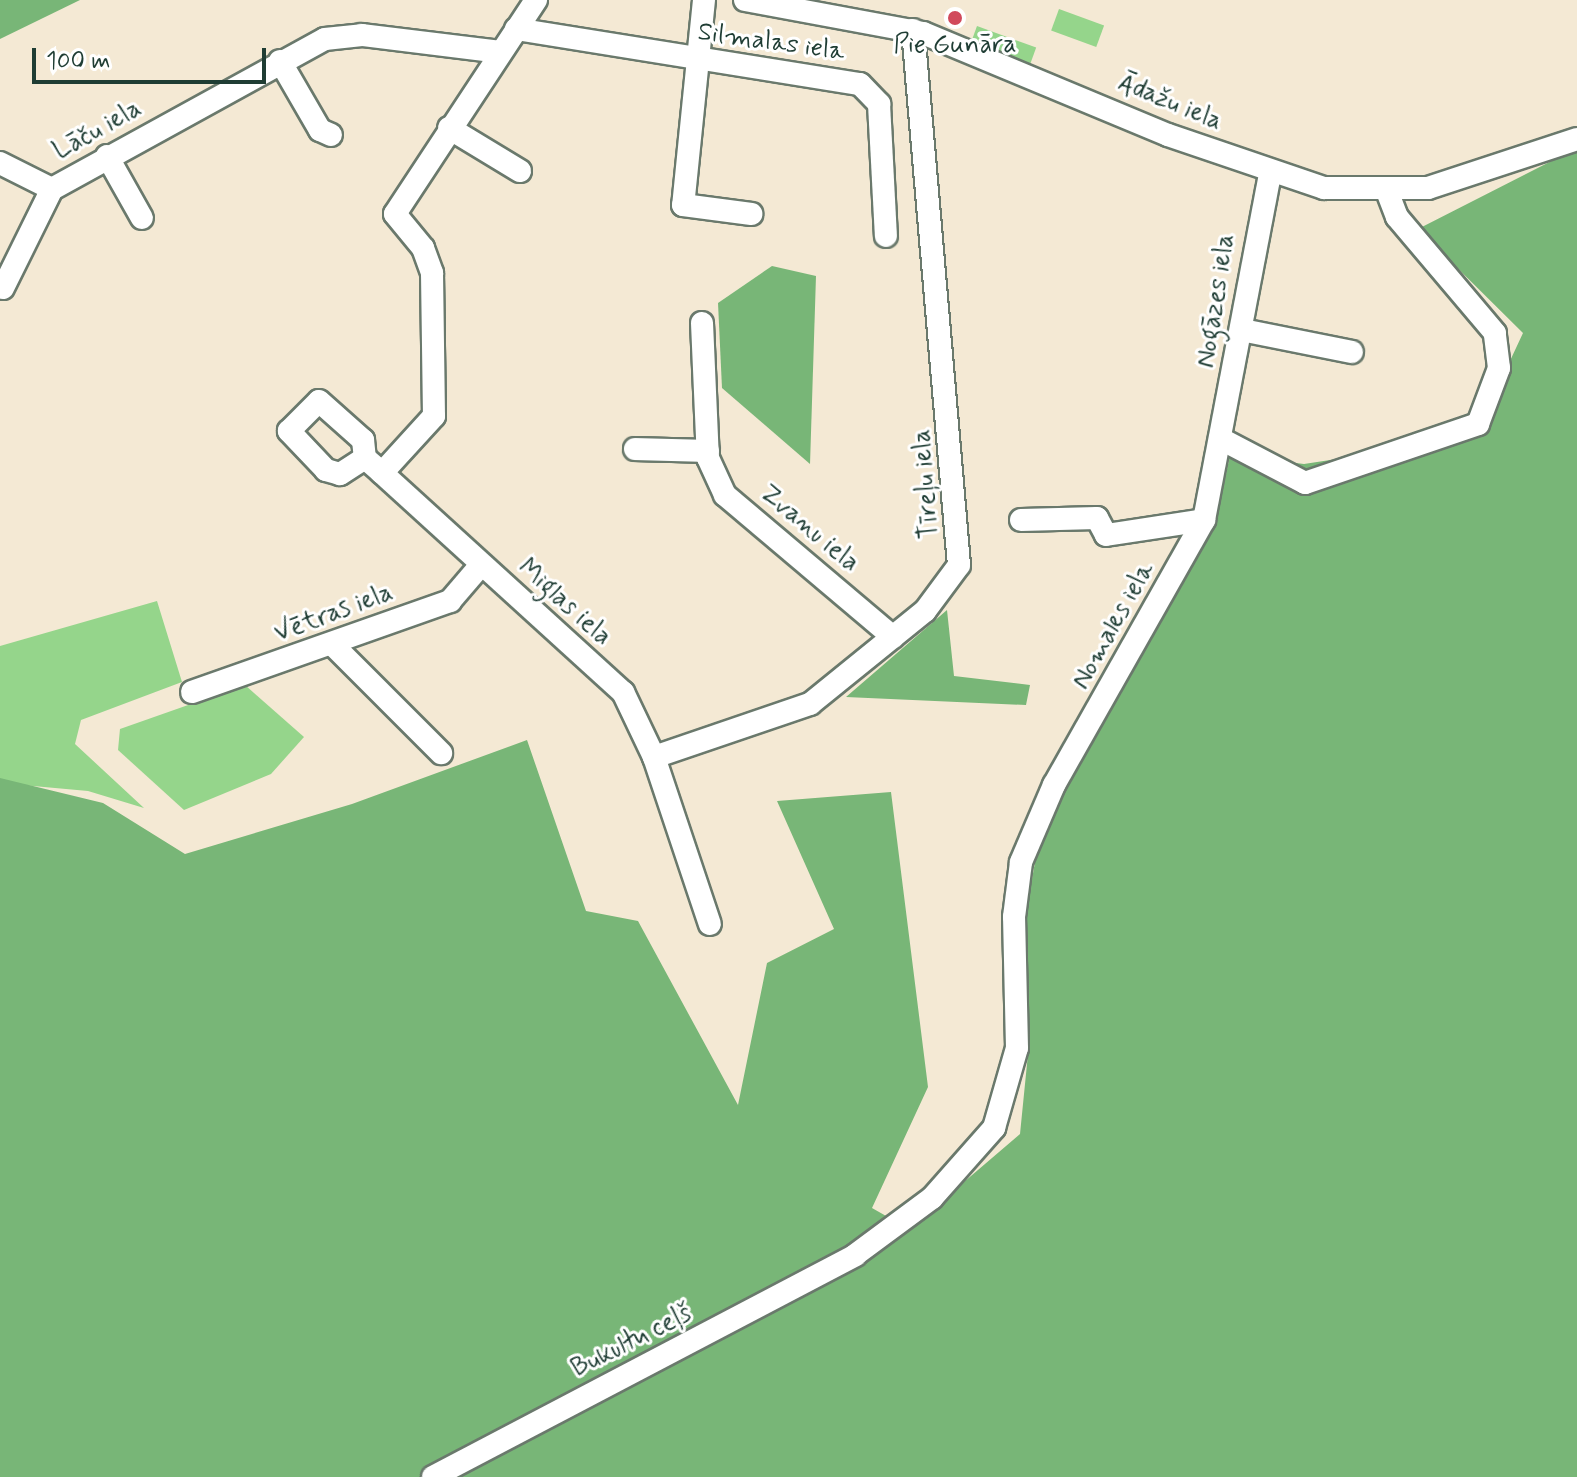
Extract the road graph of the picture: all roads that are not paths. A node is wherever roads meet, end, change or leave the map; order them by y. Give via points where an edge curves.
1 (536, 0) edge
2 (704, 0) edge
3 (745, 0) edge
4 (516, 29) junction
5 (913, 30) junction
6 (500, 52) junction
7 (280, 61) junction
8 (694, 61) junction
9 (449, 128) junction
10 (331, 135) dead end
11 (1577, 139) edge
12 (107, 156) junction
13 (0, 163) edge
14 (520, 171) dead end
15 (1270, 173) junction
16 (52, 189) junction
17 (1388, 193) junction
18 (751, 214) dead end
19 (142, 218) dead end
20 (886, 236) dead end
21 (3, 288) dead end
22 (702, 323) dead end
23 (1242, 330) junction
24 (1352, 352) dead end
25 (1221, 439) junction
26 (635, 449) dead end
27 (708, 451) junction
28 (1021, 520) dead end
29 (1204, 520) junction
30 (480, 566) junction
31 (893, 637) junction
32 (333, 645) junction
33 (192, 692) dead end
34 (441, 753) dead end
35 (654, 757) junction
36 (710, 924) dead end
37 (1019, 1019) joint
38 (433, 1477) edge

1 - 4 street
2 - 8 street
3 - 5 street, Ādažu iela
4 - 6 street
4 - 8 street, Silmalas iela
5 - 15 street, Ādažu iela
5 - 31 street, Tīreļu iela via 960,551 947,589
6 - 7 street, Lāču iela via 362,35 325,39
6 - 9 street
7 - 10 street via 320,130
7 - 12 street, Lāču iela
8 - 18 street via 683,205
8 - 20 street, Silmalas iela via 860,84 871,92 879,104
9 - 14 street
9 - 30 street, Miglas iela via 395,214 423,248 432,273 434,416 373,466
11 - 17 street, Ādažu iela via 1428,188
12 - 16 street, Lāču iela
12 - 19 street
13 - 16 street
15 - 17 street, Ādažu iela via 1324,188
15 - 23 street, Nogāzes iela
16 - 21 street, Lāču iela
17 - 25 street via 1397,217 1495,333 1499,368 1478,424 1305,483
22 - 27 street, Zvanu iela
23 - 24 street
23 - 25 street, Nogāzes iela
25 - 29 street, Nomales iela
26 - 27 street
27 - 31 street, Zvanu iela via 725,495
28 - 29 street via 1097,518 1106,535
29 - 37 street, Nomales iela via 1031,831 1014,917
30 - 32 street, Vētras iela via 450,601
30 - 35 street, Miglas iela via 623,692
31 - 35 street, Tīreļu iela via 810,704
32 - 33 street, Vētras iela
32 - 34 street
35 - 36 street, Miglas iela
37 - 38 street, Bukultu ceļš via 994,1128 932,1198 855,1255

